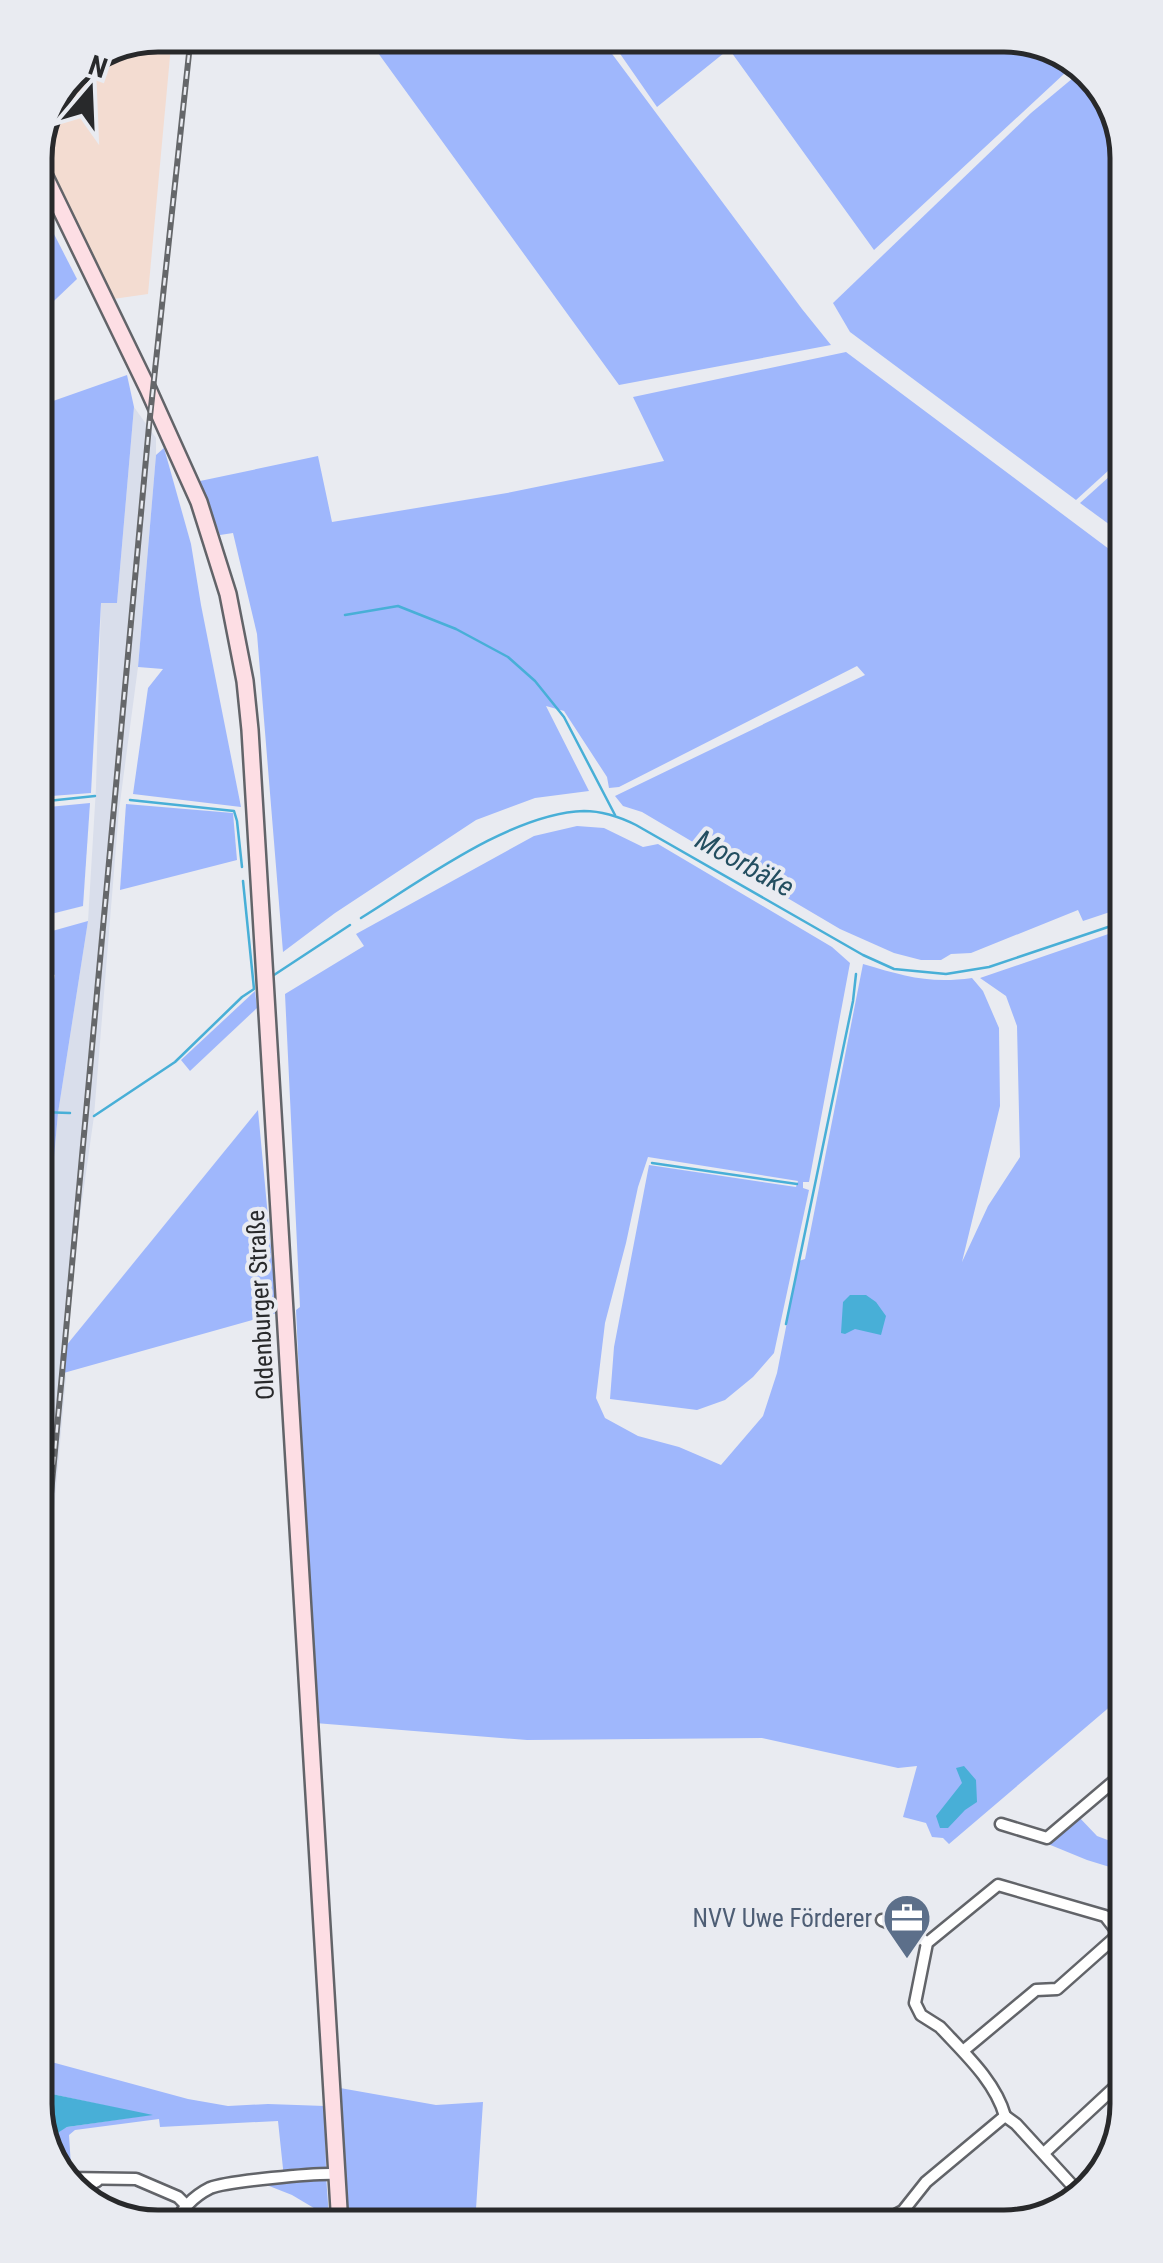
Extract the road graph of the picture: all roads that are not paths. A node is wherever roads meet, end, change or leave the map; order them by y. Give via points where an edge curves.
1 (53, 193) edge
2 (1110, 1785) edge
3 (1001, 1824) dead end
4 (882, 1920) dead end
5 (1110, 1921) edge
6 (1110, 1942) edge
7 (927, 1943) junction
8 (963, 2052) junction
9 (1110, 2092) edge
10 (1006, 2116) junction
11 (1044, 2153) junction
12 (336, 2174) junction
13 (83, 2178) edge
14 (98, 2180) junction
15 (90, 2185) edge
16 (1072, 2185) edge
17 (186, 2206) junction
18 (184, 2210) edge
19 (339, 2210) edge
20 (905, 2210) edge

1 - 12 street, Oldenburger Straße via 199,502 237,636 250,730
2 - 3 street via 1046,1838
4 - 7 street
5 - 7 street via 998,1885
6 - 8 street via 1057,1989 1036,1990
7 - 8 street via 916,2009
8 - 10 street via 999,2095
9 - 11 street
10 - 11 street
10 - 20 street via 926,2182
11 - 16 street
12 - 17 street via 214,2186
12 - 19 street, Oldenburger Straße
13 - 14 street
14 - 15 street
14 - 17 street via 136,2179
17 - 18 street

